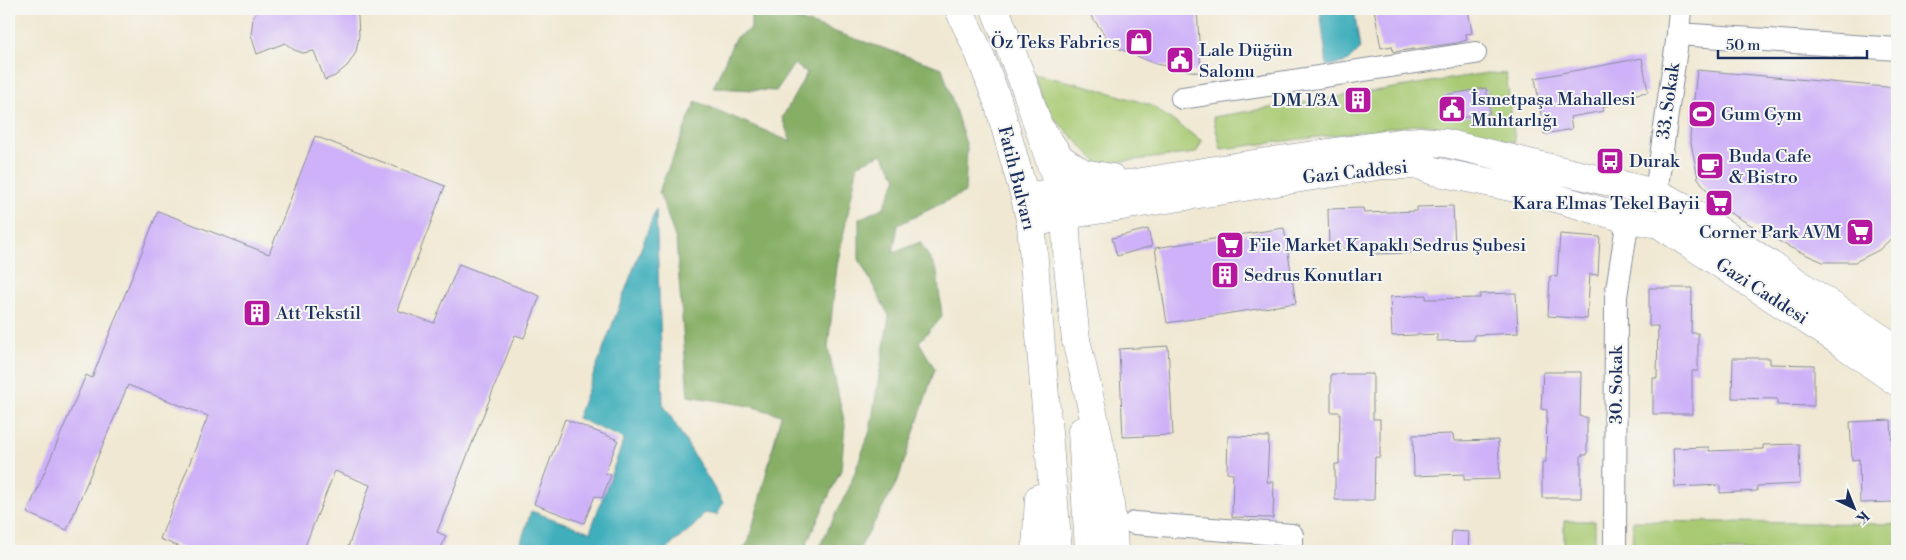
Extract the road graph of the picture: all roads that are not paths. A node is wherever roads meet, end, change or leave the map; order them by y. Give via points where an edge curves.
1 (959, 9) edge
2 (995, 9) edge
3 (1680, 9) edge
4 (1678, 34) junction
5 (1897, 49) edge
6 (1475, 52) dead end
7 (1182, 98) dead end
8 (1040, 129) junction
9 (1141, 182) junction
10 (1656, 193) junction
11 (1025, 197) junction
12 (1063, 203) junction
13 (1628, 219) junction
14 (1031, 224) junction
15 (1890, 338) edge
16 (1076, 340) junction
17 (1897, 382) edge
18 (1044, 385) junction
19 (1134, 524) dead end
20 (1036, 551) edge
21 (1058, 551) edge
22 (1089, 551) edge
23 (1114, 551) edge
24 (1292, 551) edge
25 (1615, 551) edge

1 - 11 main road, Fatih Bulvarı via 998,102
2 - 8 main road, Fatih Bulvarı
3 - 4 street, 33. Sokak
4 - 5 street
4 - 10 street, 33. Sokak
6 - 7 street
8 - 9 main road via 1062,159 1083,173
8 - 12 main road, Fatih Bulvarı
9 - 10 main road via 1289,158 1427,141
9 - 12 main road
10 - 15 main road
11 - 12 main road
11 - 14 main road, Fatih Bulvarı
12 - 13 main road, Gazi Caddesi via 1401,164 1419,165 1535,192
12 - 14 main road, Gazi Caddesi
12 - 16 main road, Fatih Bulvarı
13 - 17 main road, Gazi Caddesi via 1659,224 1668,229
13 - 25 street, 30. Sokak via 1616,296
14 - 18 main road, Fatih Bulvarı
16 - 22 main road
16 - 23 main road via 1110,504
18 - 20 main road
18 - 21 main road
19 - 24 street via 1292,535

